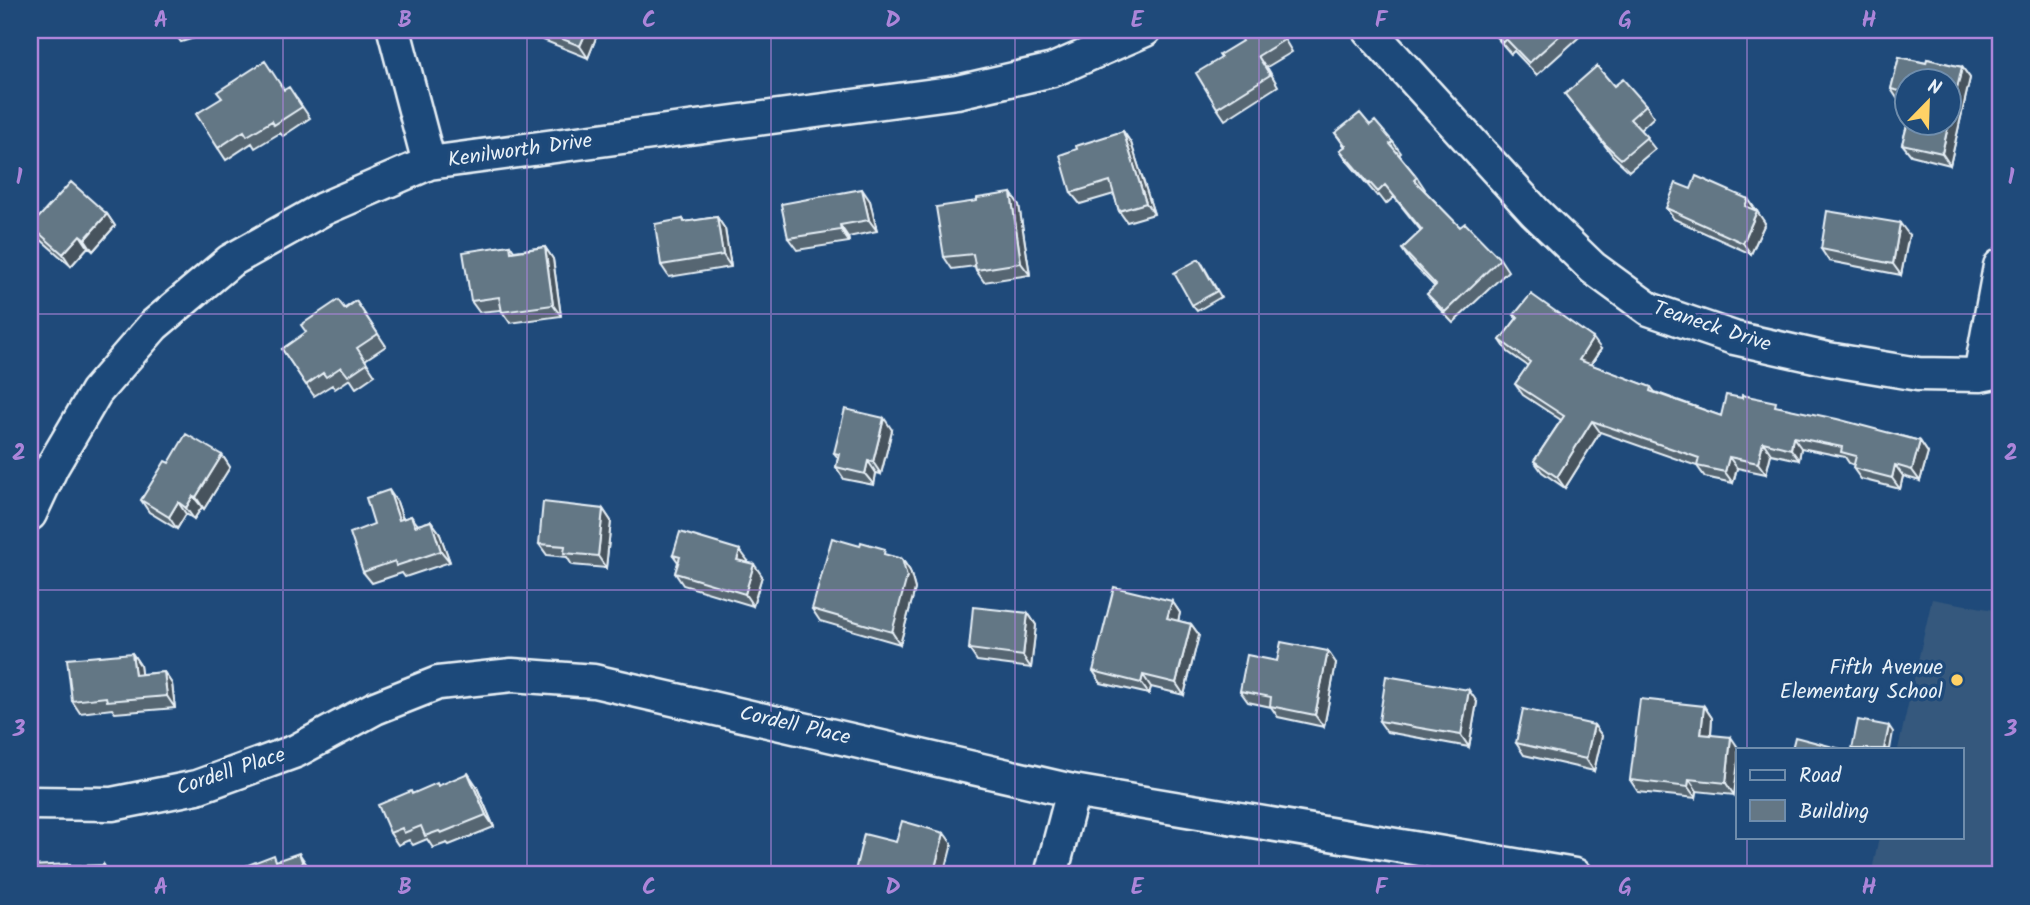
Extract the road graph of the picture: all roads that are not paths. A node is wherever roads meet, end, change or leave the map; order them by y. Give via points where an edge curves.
1 (394, 30) edge
2 (1145, 30) edge
3 (1369, 30) edge
4 (429, 163) junction
5 (2000, 266) edge
6 (1990, 373) edge
7 (30, 514) edge
8 (1073, 791) junction
9 (30, 803) edge
10 (1051, 875) edge
11 (1575, 875) edge

1 - 4 street
2 - 4 street, Kenilworth Drive via 1053,71 957,92
3 - 6 street, Teaneck Drive via 1535,212 1592,268 1649,309 1734,338 1828,359 1918,374
4 - 7 street, Kenilworth Drive via 323,209 230,261 154,325 96,392
5 - 6 street
8 - 9 street, Cordell Place via 594,681 512,675 438,683 375,708 296,751 197,787 112,804
8 - 10 street
8 - 11 street, Cordell Place

